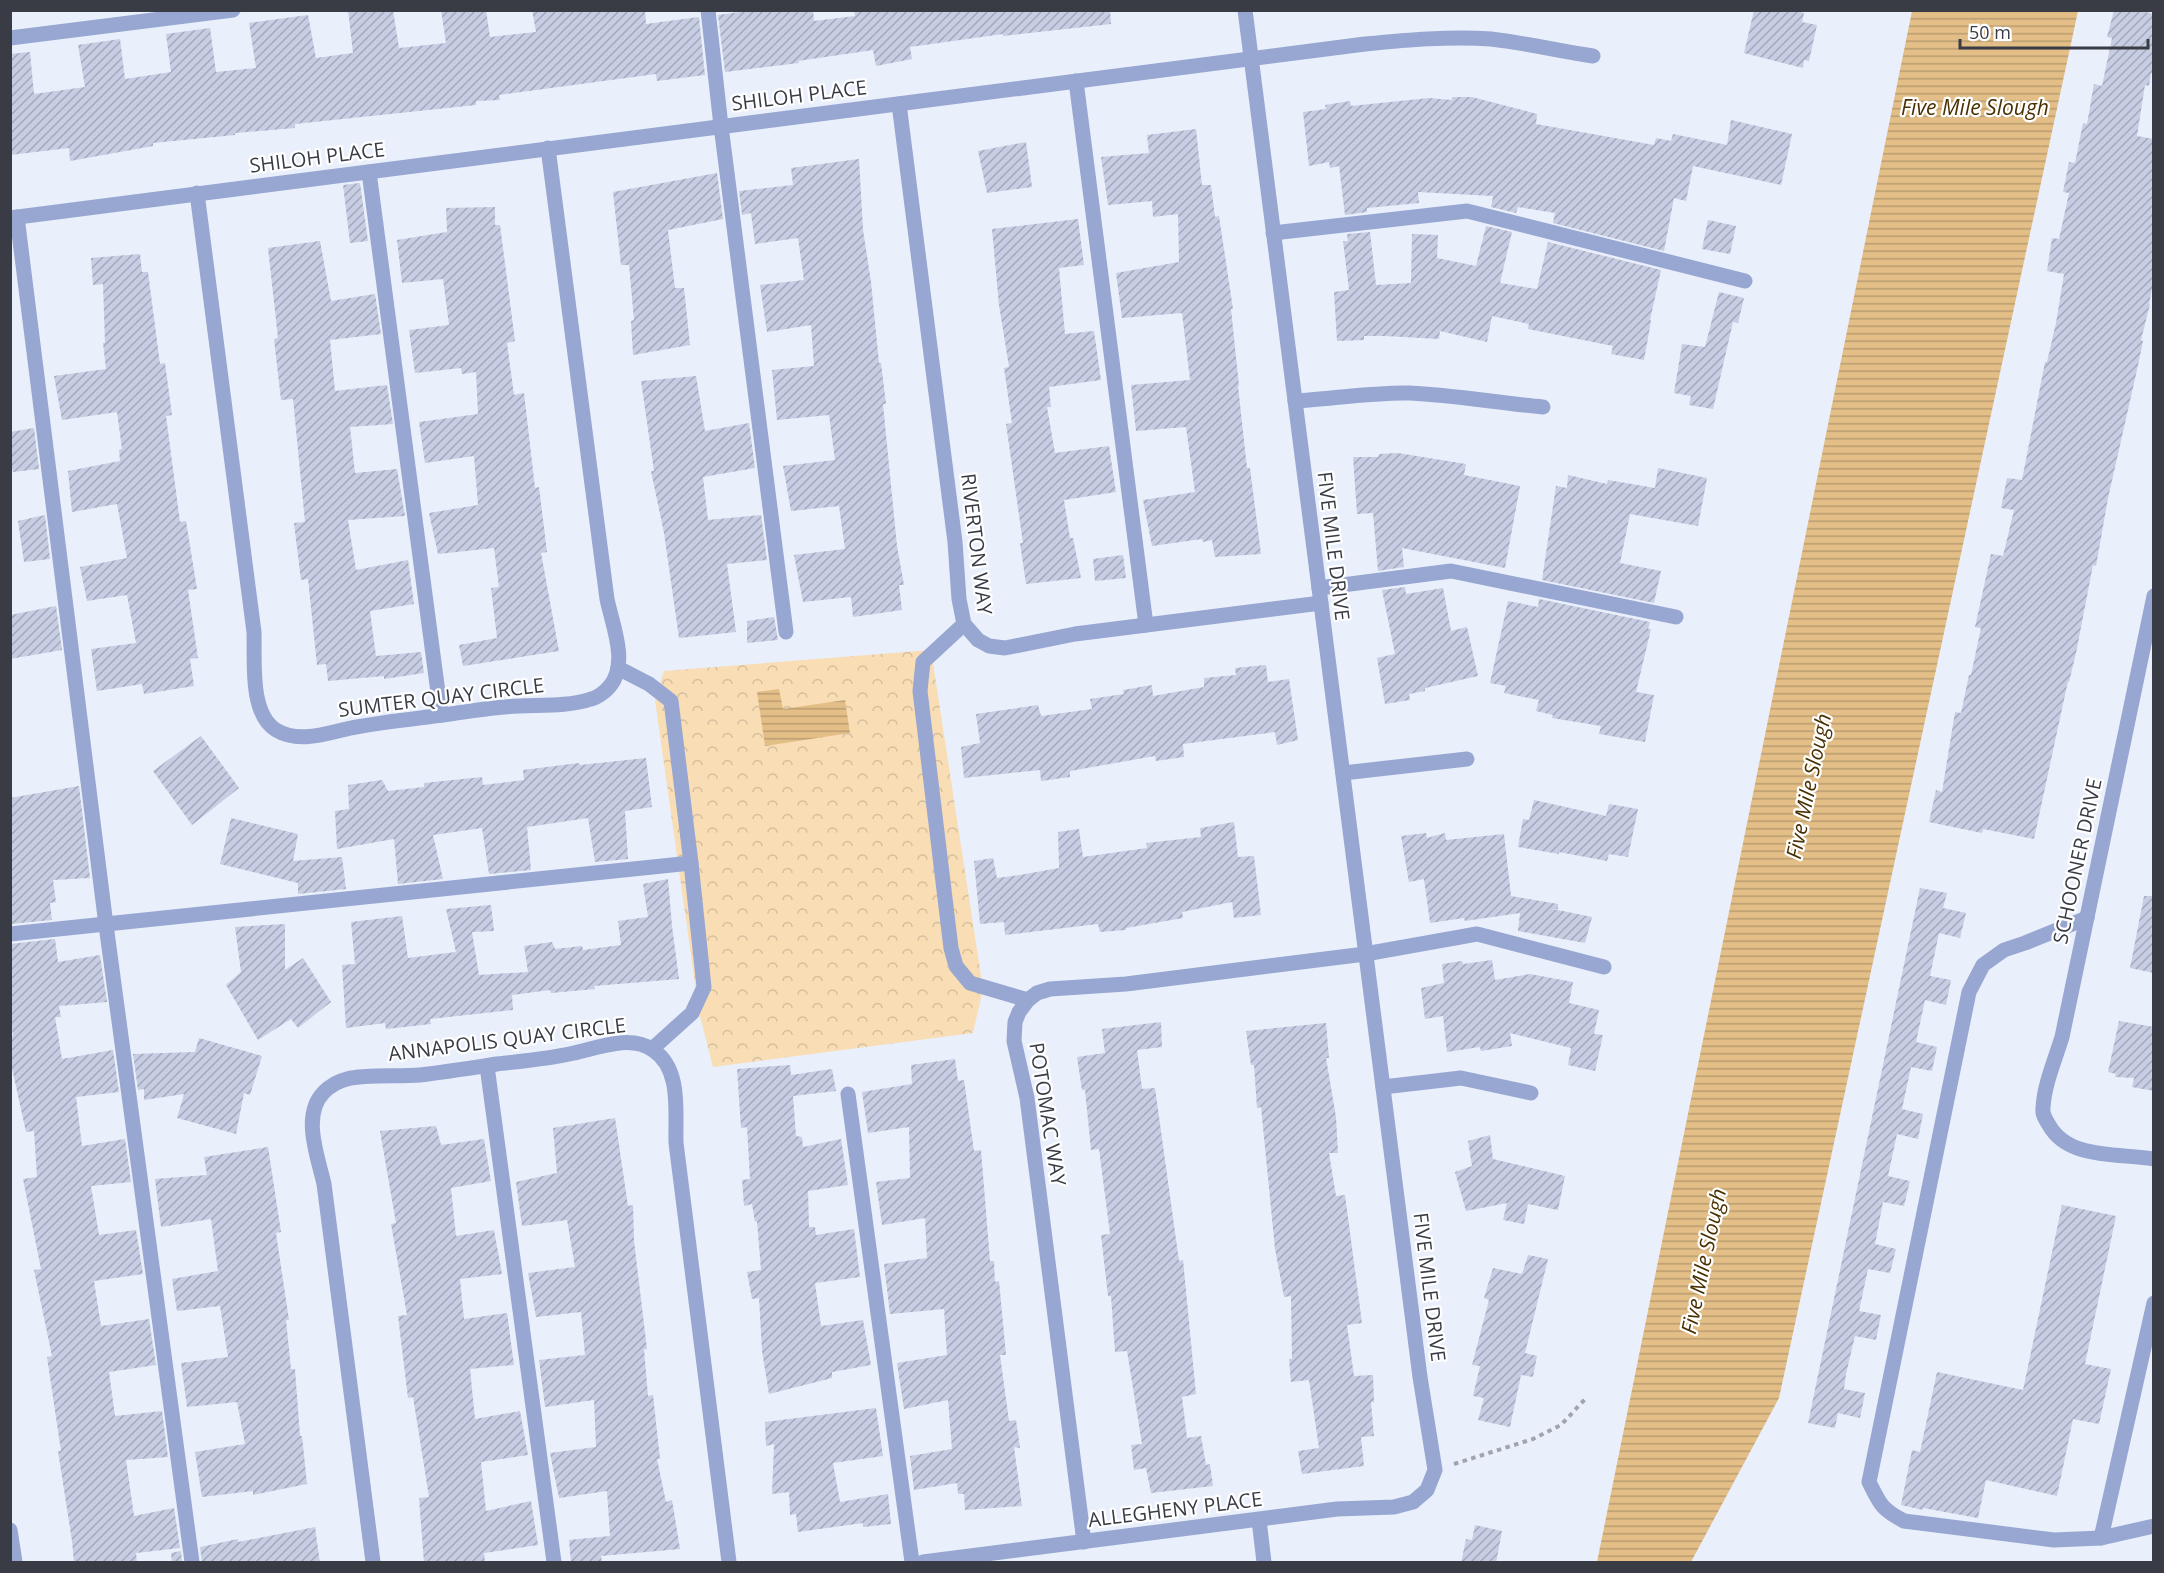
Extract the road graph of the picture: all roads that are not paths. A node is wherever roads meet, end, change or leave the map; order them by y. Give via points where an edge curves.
1 (232, 10) edge
2 (708, 10) edge
3 (1245, 10) edge
4 (10, 38) edge
5 (1593, 56) dead end
6 (1250, 59) junction
7 (1076, 81) junction
8 (899, 104) junction
9 (721, 126) junction
10 (548, 148) junction
11 (369, 172) junction
12 (197, 194) junction
13 (14, 217) edge
14 (1273, 233) junction
15 (1745, 281) dead end
16 (1294, 401) junction
17 (1543, 407) dead end
18 (1320, 595) junction
19 (2154, 596) edge
20 (1676, 617) dead end
21 (963, 624) junction
22 (1146, 625) junction
23 (786, 632) dead end
24 (618, 668) junction
25 (441, 715) junction
26 (1467, 759) dead end
27 (1342, 773) junction
28 (691, 863) junction
29 (2087, 918) junction
30 (106, 925) junction
31 (10, 934) edge
32 (1365, 954) junction
33 (1604, 967) dead end
34 (1028, 1000) junction
35 (652, 1049) junction
36 (486, 1066) junction
37 (1383, 1087) junction
38 (1532, 1093) dead end
39 (848, 1094) dead end
40 (2154, 1160) edge
41 (2154, 1303) edge
42 (1427, 1490) joint
43 (1259, 1520) junction
44 (2154, 1526) edge
45 (10, 1530) edge
46 (2101, 1538) junction
47 (1084, 1542) junction
48 (15, 1563) edge
49 (192, 1563) edge
50 (373, 1563) edge
51 (554, 1563) edge
52 (729, 1563) edge
53 (912, 1563) edge
54 (923, 1563) edge
55 (1264, 1563) edge

1 - 4 street
2 - 9 street
3 - 6 street, FIVE MILE DRIVE
5 - 6 street, SHILOH PLACE via 1488,39 1418,39
6 - 7 street, SHILOH PLACE
6 - 14 street, FIVE MILE DRIVE
7 - 8 street, SHILOH PLACE
7 - 22 street
8 - 9 street, SHILOH PLACE
8 - 21 street, RIVERTON WAY via 956,542
9 - 10 street, SHILOH PLACE
9 - 23 street
10 - 11 street, SHILOH PLACE
10 - 24 street
11 - 12 street, SHILOH PLACE
11 - 25 street
12 - 13 street, SHILOH PLACE
12 - 25 street, SUMTER QUAY CIRCLE via 254,632 260,710 276,730 293,737
13 - 30 street
14 - 15 street via 1467,211
14 - 16 street, FIVE MILE DRIVE
16 - 17 street via 1407,393
16 - 18 street, FIVE MILE DRIVE
18 - 20 street, RIVERTON WAY via 1452,571
18 - 22 street, RIVERTON WAY
18 - 27 street, FIVE MILE DRIVE
19 - 29 street, SCHOONER DRIVE
21 - 22 street, RIVERTON WAY via 978,640 1005,648
21 - 34 street via 923,662 920,691 951,948 956,966 970,983
24 - 25 street, SUMTER QUAY CIRCLE via 610,686 593,699
24 - 28 street via 671,701
26 - 27 street
27 - 32 street, FIVE MILE DRIVE
28 - 30 street
28 - 35 street via 704,987 692,1013
29 - 40 street, SCHOONER DRIVE via 2062,1037 2048,1083 2044,1116 2060,1141 2079,1150
29 - 46 street via 2004,950 1983,965 1969,992 1869,1482 1887,1512 1904,1521 2054,1540
30 - 31 street
30 - 49 street
32 - 33 street via 1477,934
32 - 34 street via 1126,984 1050,989
32 - 37 street, FIVE MILE DRIVE
34 - 47 street, POTOMAC WAY via 1015,1022 1014,1041 1027,1098
35 - 36 street, ANNAPOLIS QUAY CIRCLE via 634,1042 621,1043
35 - 52 street, ANNAPOLIS QUAY CIRCLE via 672,1072 676,1143
36 - 50 street, ANNAPOLIS QUAY CIRCLE via 420,1075 348,1078 321,1094 312,1115
36 - 51 street
37 - 38 street via 1461,1078
37 - 42 street, FIVE MILE DRIVE via 1435,1470
39 - 53 street
41 - 46 street
42 - 43 street, ALLEGHENY PLACE via 1413,1502 1394,1507 1337,1509
43 - 47 street, ALLEGHENY PLACE
43 - 55 street
44 - 46 street
45 - 48 street
47 - 54 street, ALLEGHENY PLACE

